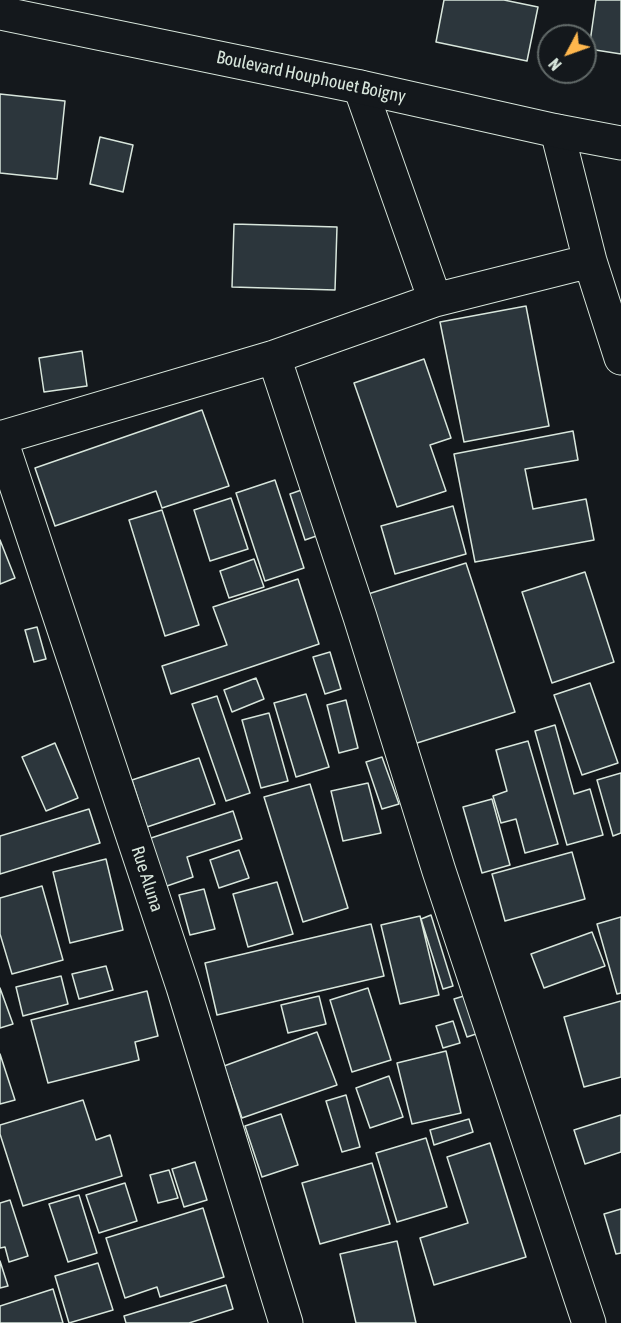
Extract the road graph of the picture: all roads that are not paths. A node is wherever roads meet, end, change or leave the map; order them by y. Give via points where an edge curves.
1 (0, 13) edge
2 (360, 87) junction
3 (556, 131) junction
4 (621, 143) edge
5 (590, 261) junction
6 (435, 300) junction
7 (274, 357) junction
8 (621, 358) edge
9 (0, 438) edge
10 (286, 1323) edge
11 (589, 1323) edge

1 - 2 street, Boulevard Houphouet Boigny
2 - 3 street, Boulevard Houphouet Boigny
2 - 6 street
3 - 4 street, Boulevard Houphouet Boigny
3 - 5 street
5 - 6 street
5 - 8 street
6 - 7 street
7 - 9 street
7 - 11 street
9 - 10 street, Rue Aluna via 179,975

